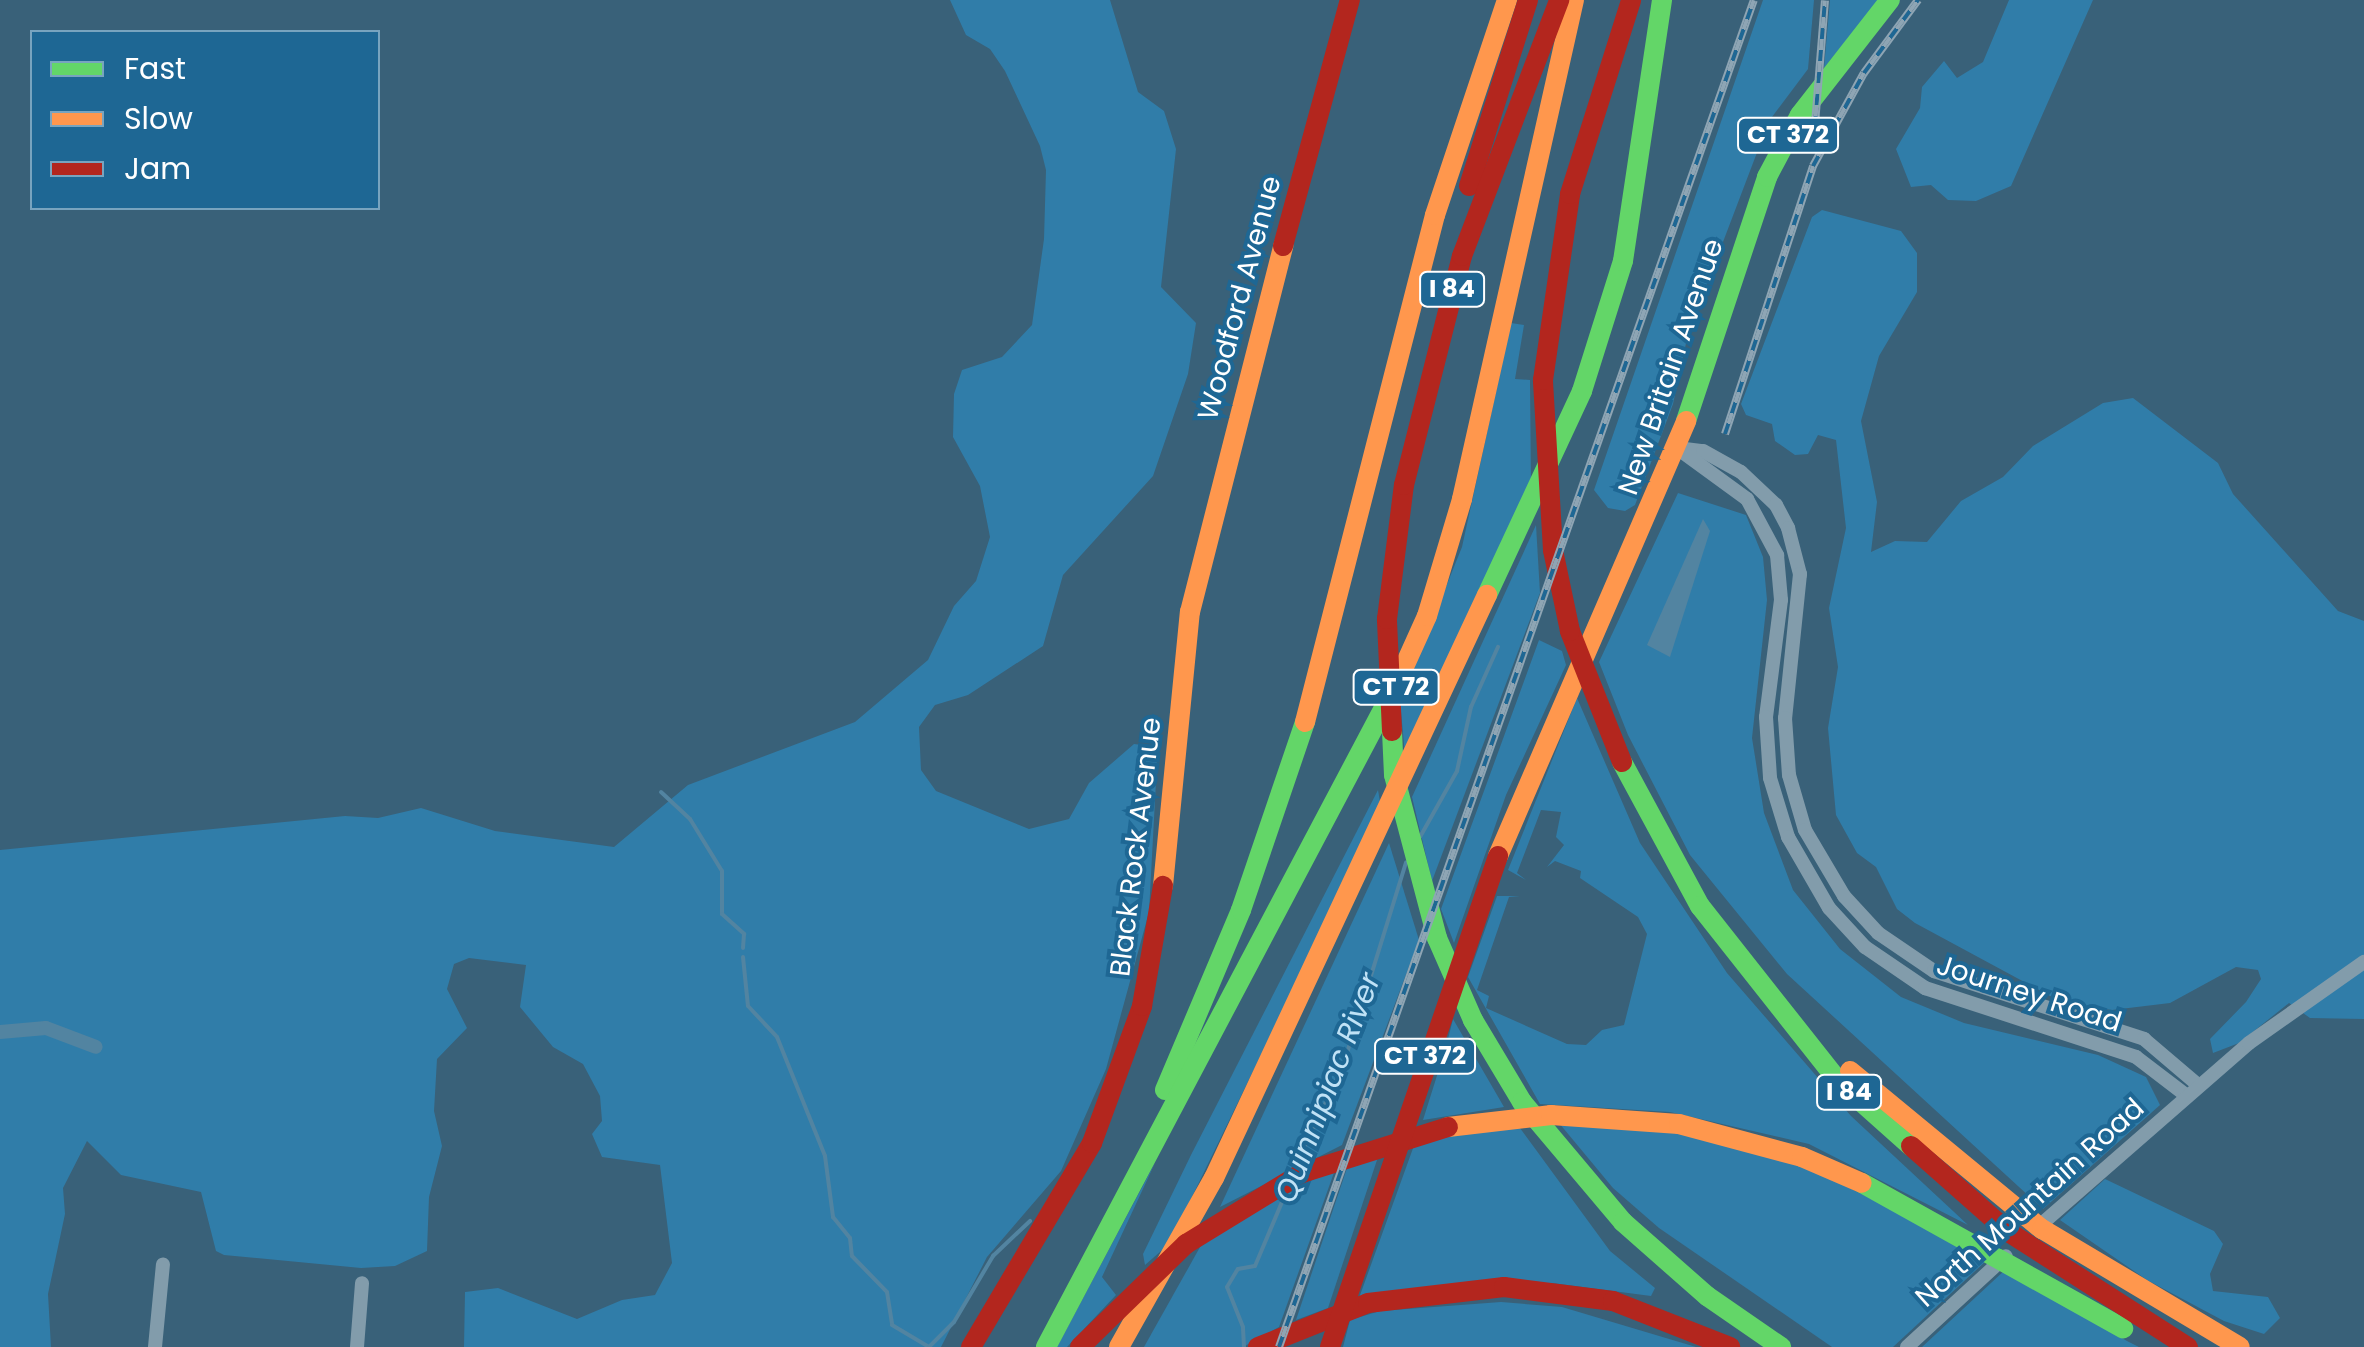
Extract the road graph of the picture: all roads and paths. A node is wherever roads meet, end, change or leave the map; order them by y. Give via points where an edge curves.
1 (1350, 0) edge
2 (1507, 0) edge
3 (1528, 0) edge
4 (1559, 0) edge
5 (1574, 0) edge
6 (1631, 0) edge
7 (1662, 0) edge
8 (1890, 0) edge
9 (1422, 406) junction
10 (1678, 448) junction
11 (1190, 612) joint
12 (2364, 962) edge
13 (1767, 998) junction
14 (2192, 1091) junction
15 (163, 1264) dead end
16 (362, 1283) dead end
17 (1063, 1314) junction
18 (155, 1347) edge
19 (356, 1347) edge
20 (971, 1347) edge
21 (1046, 1347) edge
22 (1080, 1347) edge
23 (1119, 1347) edge
24 (1258, 1347) edge
25 (1330, 1347) edge
26 (1730, 1347) edge
27 (1781, 1347) edge
28 (1907, 1347) edge
29 (2158, 1347) edge
30 (2188, 1347) edge
31 (2240, 1347) edge

1 - 11 main road, Woodford Avenue via 1226,454
2 - 17 main road via 1435,215 1346,588 1281,800 1204,1002
3 - 9 main road via 1442,282
4 - 9 main road, I 84 via 1476,214
5 - 17 main road, CT 72 via 1462,500 1422,627 1376,727
6 - 13 main road, I 84 via 1570,194 1543,380 1544,473 1558,583 1612,742 1676,868
7 - 23 main road, CT 72 via 1622,261 1578,400 1214,1178
8 - 10 main road, New Britain Avenue / CT 372 via 1782,145
9 - 27 main road, I 84 via 1389,590 1386,697 1400,808 1437,938 1492,1054 1542,1130 1600,1199 1682,1275
10 - 14 street, Journey Road via 1747,499 1777,555 1780,600 1766,717 1770,778 1793,850 1829,908 1866,947 1925,988 2136,1057
10 - 25 main road, New Britain Avenue / CT 372 via 1532,770 1442,1007
11 - 20 main road, Black Rock Avenue via 1160,913 1133,1037 1092,1143
12 - 14 street, North Mountain Road
13 - 30 main road, I 84 via 1865,1109 1962,1196 2065,1272
13 - 31 main road via 2042,1229
14 - 28 street, North Mountain Road
15 - 18 street
16 - 19 street
17 - 21 main road, CT 72
22 - 29 main road via 1122,1301 1231,1213 1343,1156 1466,1122 1602,1116 1706,1129 1834,1169
24 - 26 main road via 1377,1301 1470,1288 1572,1292 1656,1314

